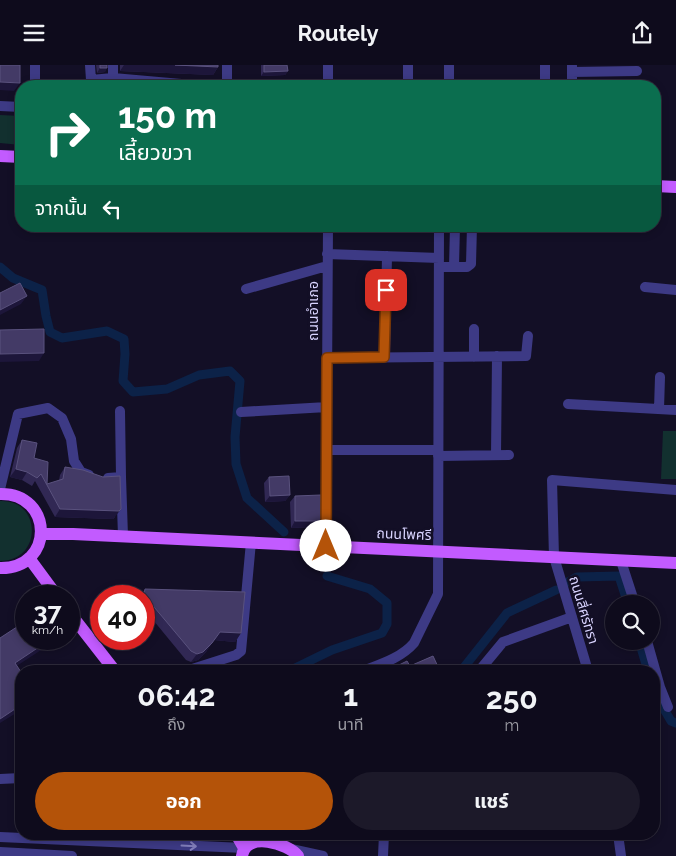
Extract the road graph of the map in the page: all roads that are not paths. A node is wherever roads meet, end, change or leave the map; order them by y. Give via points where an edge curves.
1 (35, 65) edge
2 (90, 65) edge
3 (113, 65) edge
4 (227, 65) edge
5 (328, 65) edge
6 (408, 65) edge
7 (449, 65) edge
8 (545, 65) edge
9 (572, 68) edge
10 (637, 71) dead end
11 (113, 78) junction
12 (35, 80) edge
13 (91, 80) edge
14 (104, 80) edge
15 (136, 80) edge
16 (228, 80) edge
17 (328, 80) edge
18 (408, 80) edge
19 (449, 80) edge
20 (545, 80) edge
21 (0, 106) edge
22 (15, 107) edge
23 (0, 156) edge
24 (15, 157) edge
25 (661, 186) edge
26 (676, 187) edge
27 (328, 232) edge
28 (439, 232) edge
29 (455, 232) edge
30 (472, 232) edge
31 (328, 254) junction
32 (387, 256) junction
33 (439, 263) junction
34 (327, 266) junction
35 (454, 267) junction
36 (645, 287) dead end
37 (246, 289) dead end
38 (676, 290) edge
39 (474, 329) dead end
40 (528, 336) dead end
41 (497, 356) junction
42 (384, 357) junction
43 (438, 357) junction
44 (474, 357) junction
45 (327, 358) junction
46 (660, 377) dead end
47 (568, 404) dead end
48 (327, 407) junction
49 (659, 409) junction
50 (676, 410) edge
51 (120, 411) dead end
52 (241, 412) dead end
53 (326, 450) junction
54 (438, 453) junction
55 (496, 455) junction
56 (509, 455) dead end
57 (121, 477) junction
58 (0, 489) edge
59 (676, 490) edge
60 (0, 494) edge
61 (41, 534) junction
62 (123, 536) junction
63 (252, 542) junction
64 (326, 546) junction
65 (438, 550) junction
66 (554, 557) junction
67 (29, 558) junction
68 (621, 561) junction
69 (676, 563) edge
70 (0, 569) edge
71 (48, 585) edge
72 (632, 595) edge
73 (572, 617) junction
74 (80, 626) edge
75 (650, 650) edge
76 (111, 665) edge
77 (205, 665) edge
78 (378, 665) edge
79 (484, 665) edge
80 (586, 665) edge
81 (654, 665) edge
82 (660, 687) edge
83 (668, 707) dead end
84 (15, 778) edge
85 (0, 779) edge
86 (0, 837) edge
87 (15, 837) edge
88 (103, 840) edge
89 (238, 840) edge
90 (257, 840) edge
91 (267, 840) edge
92 (384, 840) edge
93 (619, 840) edge
94 (164, 844) junction
95 (243, 852) edge
96 (0, 853) edge
97 (295, 853) edge
98 (56, 856) edge
99 (72, 856) edge
100 (163, 856) edge
101 (324, 856) edge
102 (383, 856) edge
103 (621, 856) edge

1 - 12 street
2 - 13 street
3 - 11 street
4 - 16 street
5 - 17 street
6 - 18 street
7 - 19 street
8 - 20 street
9 - 10 street
11 - 14 street
11 - 15 street
21 - 22 street
23 - 24 main road
25 - 26 main road
27 - 31 street, ถนนอำเภอ
28 - 33 street
29 - 35 street
30 - 35 street via 471,264
31 - 32 street
31 - 34 street, ถนนอำเภอ
32 - 33 street
32 - 42 street
33 - 35 street
33 - 43 street
34 - 37 street
34 - 45 street, ถนนอำเภอ
36 - 38 street
39 - 44 street
40 - 41 street via 526,357
41 - 44 street
41 - 55 street
42 - 43 street
42 - 45 street
43 - 44 street
43 - 54 street
45 - 48 street, ถนนอำเภอ
46 - 49 street
47 - 49 street
48 - 52 street
48 - 53 street, ถนนอำเภอ
49 - 50 street
51 - 57 street
53 - 54 street
53 - 64 street, ถนนอำเภอ
54 - 55 street
54 - 65 street
55 - 56 street
57 - 58 street via 99,478 81,472 74,461 71,439 62,418 48,408 18,414
57 - 62 street
59 - 66 street, ถนนสี่ศรัทรา via 552,480
60 - 61 main road via 16,496 30,504 39,518
61 - 62 main road, ถนนโพศรี
61 - 67 main road via 39,545
62 - 63 main road, ถนนโพศรี
63 - 64 main road, ถนนโพศรี
63 - 77 street via 241,651
64 - 65 main road, ถนนโพศรี
65 - 66 main road, ถนนโพศรี
65 - 78 street via 438,594 414,643 395,658
66 - 68 main road, ถนนโพศรี
66 - 73 street, ถนนสี่ศรัทรา
67 - 70 main road via 16,567
67 - 71 main road
68 - 69 main road, ถนนโพศรี
68 - 72 street
73 - 79 street via 503,642
73 - 80 street, ถนนสี่ศรัทรา
74 - 76 main road
75 - 81 street
82 - 83 street
84 - 85 street
86 - 87 street
88 - 94 street
89 - 95 main road
90 - 95 main road
91 - 97 main road
92 - 102 street
93 - 103 street
94 -> 95 street
94 - 100 street
96 - 98 street
97 - 101 street
98 - 99 street

